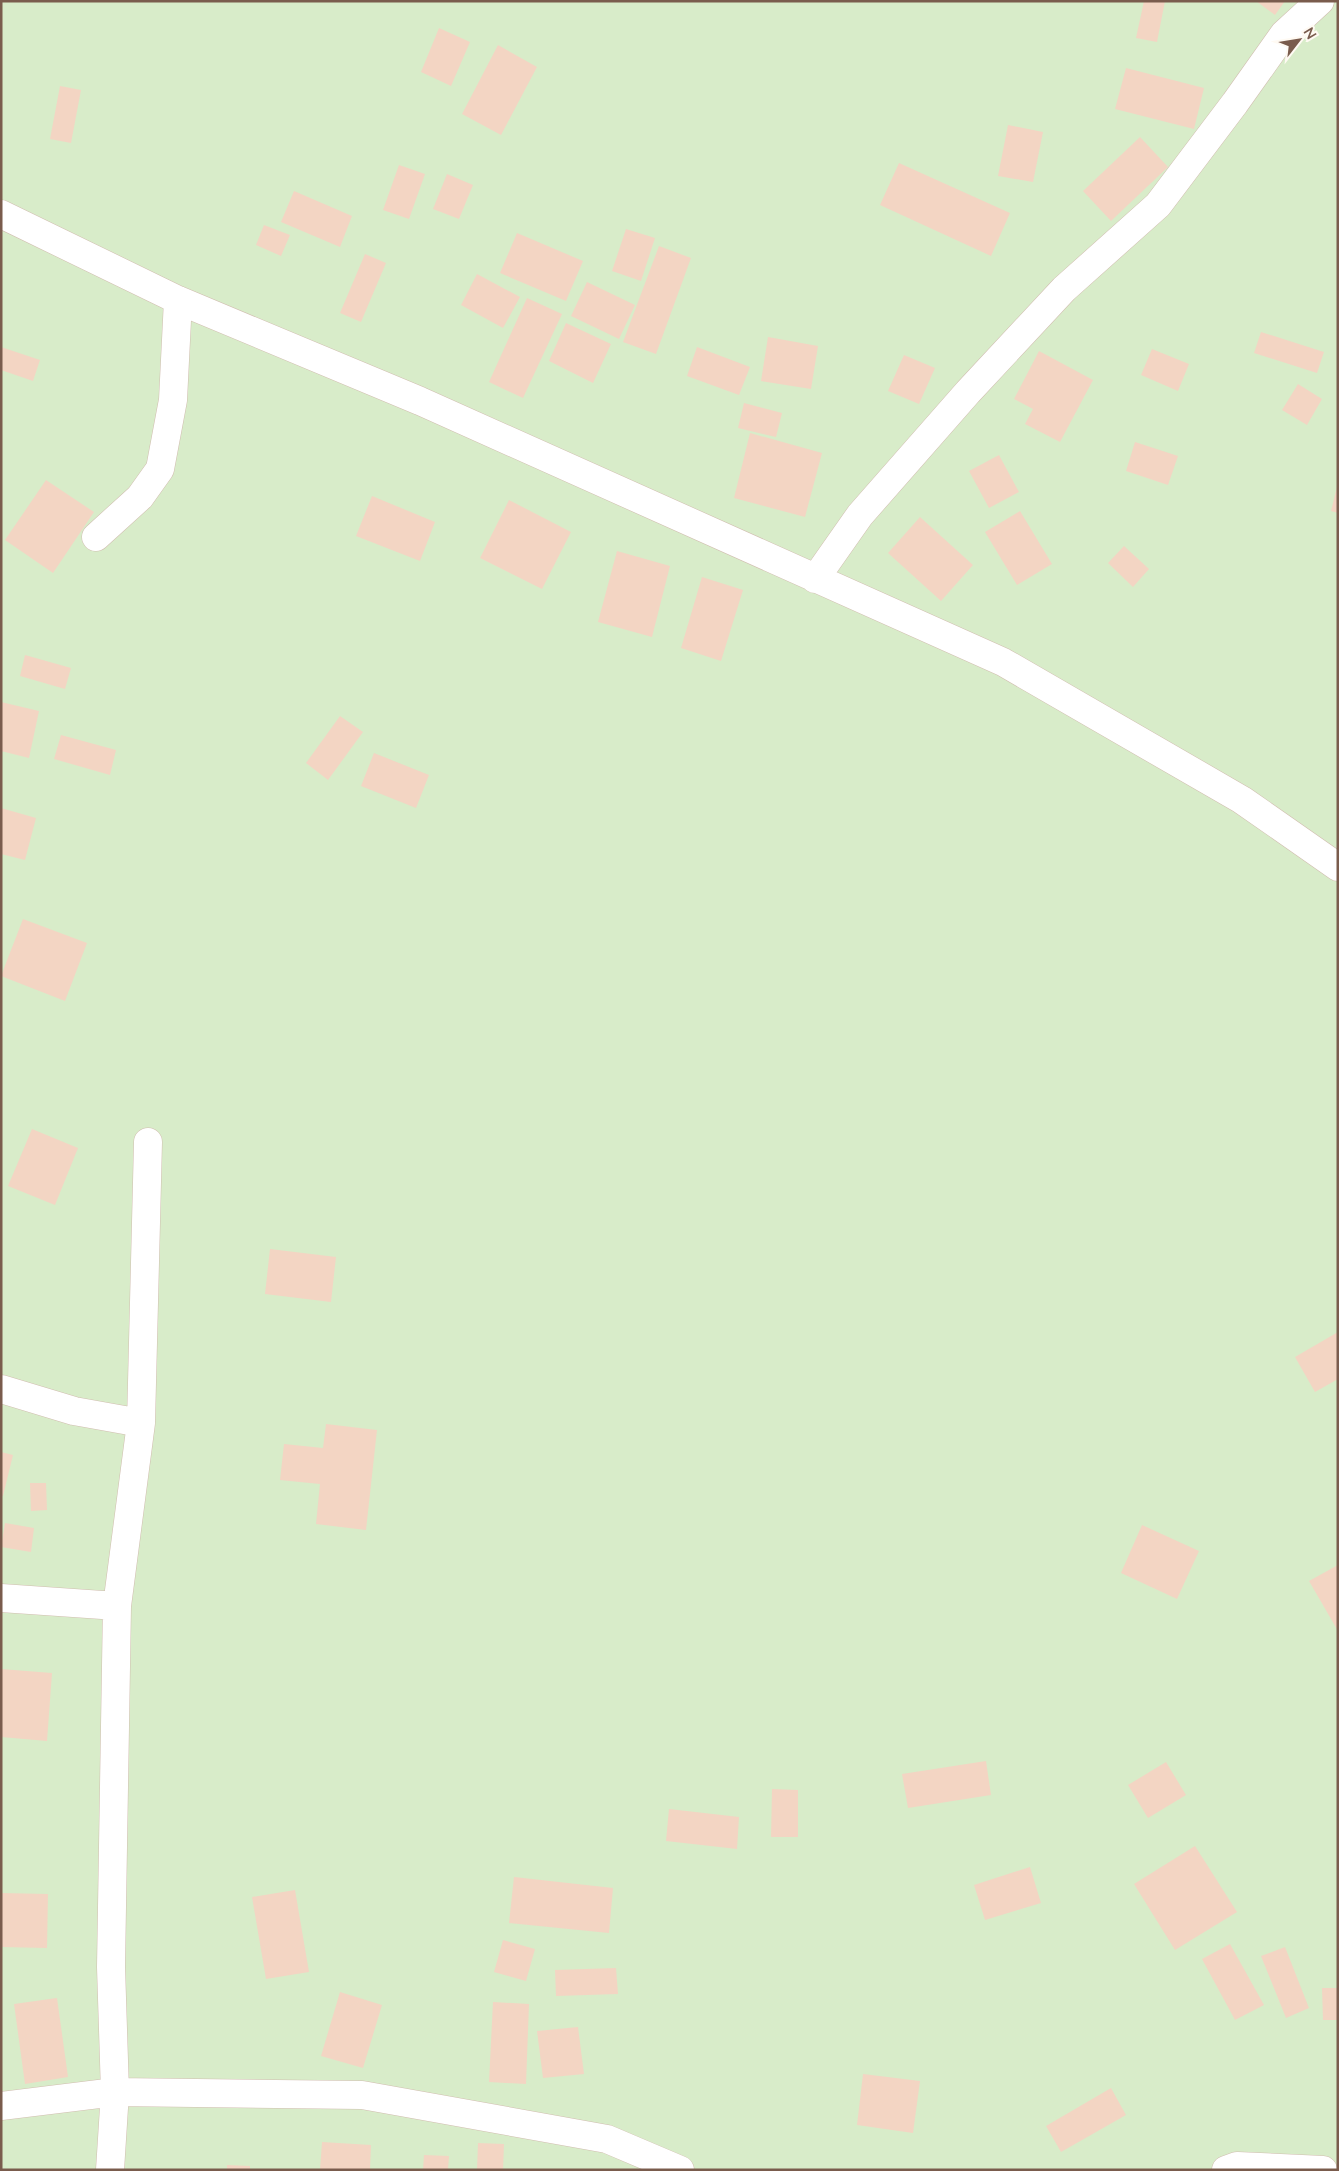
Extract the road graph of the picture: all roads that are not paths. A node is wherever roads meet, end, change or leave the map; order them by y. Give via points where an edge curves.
1 (1320, 1) edge
2 (1, 214) edge
3 (178, 300) junction
4 (96, 537) dead end
5 (815, 579) junction
6 (1338, 867) edge
7 (148, 1142) dead end
8 (1, 1389) edge
9 (141, 1423) junction
10 (1, 1598) edge
11 (117, 1606) junction
12 (114, 2092) junction
13 (1, 2106) edge
14 (110, 2170) edge
15 (680, 2170) edge
16 (1226, 2170) edge
17 (1323, 2170) edge

1 - 5 street via 1284,34 1158,205 1064,289 968,392 860,515
2 - 3 street
3 - 4 street via 173,400 160,469 140,497
3 - 5 street via 420,401
5 - 6 street via 1003,662 1242,800
7 - 9 street
8 - 9 street via 74,1411
9 - 11 street
10 - 11 street
11 - 12 street via 111,1967
12 - 13 street
12 - 14 street
12 - 15 street via 362,2095 608,2139
16 - 17 street via 1237,2166

